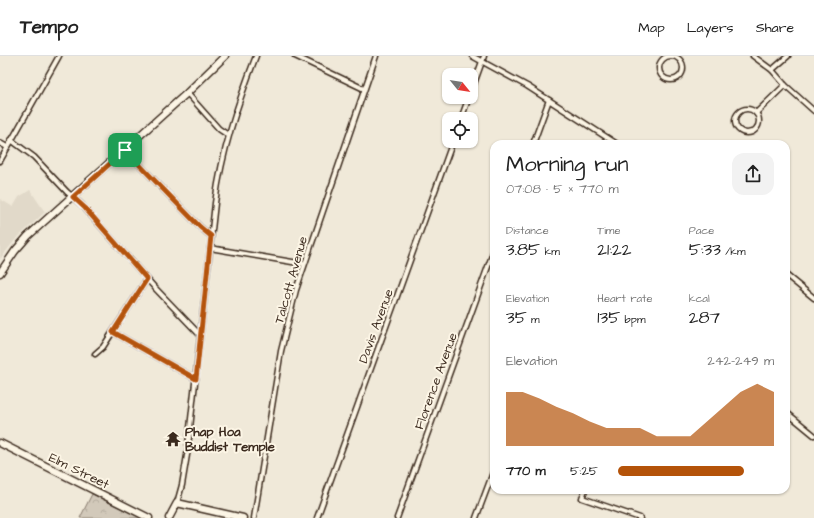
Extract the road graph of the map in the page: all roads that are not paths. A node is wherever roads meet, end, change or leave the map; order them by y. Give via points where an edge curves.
1 (59, 56) edge
2 (225, 56) edge
3 (256, 56) edge
4 (295, 56) edge
5 (376, 56) edge
6 (472, 56) edge
7 (484, 56) edge
8 (753, 56) edge
9 (788, 56) edge
10 (679, 57) edge
11 (482, 61) junction
12 (772, 70) junction
13 (478, 72) edge
14 (785, 85) junction
15 (364, 89) junction
16 (187, 93) junction
17 (549, 100) junction
18 (814, 111) edge
19 (756, 113) junction
20 (228, 135) junction
21 (11, 140) junction
22 (534, 140) edge
23 (611, 140) edge
24 (0, 143) edge
25 (7, 147) junction
26 (450, 148) edge
27 (125, 150) junction
28 (0, 161) edge
29 (73, 197) junction
30 (211, 236) junction
31 (210, 248) junction
32 (490, 261) edge
33 (304, 264) junction
34 (0, 273) edge
35 (147, 279) junction
36 (790, 279) edge
37 (814, 298) edge
38 (113, 332) junction
39 (200, 335) junction
40 (95, 354) dead end
41 (196, 379) junction
42 (790, 415) edge
43 (814, 435) edge
44 (0, 443) edge
45 (490, 481) edge
46 (584, 494) edge
47 (177, 503) junction
48 (149, 518) edge
49 (169, 518) edge
50 (243, 518) edge
51 (254, 518) edge
52 (317, 518) edge
53 (397, 518) edge
54 (476, 518) edge
55 (640, 518) edge

1 - 21 street
2 - 16 main road
3 - 20 street
4 - 15 street
5 - 15 street, Talcott Avenue
6 - 11 street
7 - 11 street
8 - 12 street
9 - 12 street
10 - 10 street via 683,69 680,76 673,80 665,78 660,69 662,62 667,57
11 - 13 street
11 - 17 street
12 - 14 street
14 - 18 street
14 - 19 street
15 - 33 street, Talcott Avenue
16 - 20 street
16 - 27 main road
17 - 22 street
17 - 23 street
19 - 19 street via 750,109 739,112 735,122 738,130 745,133 756,129 759,121
20 - 30 street via 218,181
21 - 25 street
21 - 29 street via 34,157
24 - 25 street
25 - 28 street
26 - 52 street, Davis Avenue
27 - 29 main road
27 - 30 street
29 - 34 main road via 20,245
29 - 35 street
30 - 31 street
31 - 33 street
31 - 39 street
32 - 53 street, Florence Avenue
33 - 51 street, Talcott Avenue via 281,351
35 - 38 street
35 - 39 street
36 - 37 street
38 - 40 street
38 - 41 street
39 - 41 street
41 - 47 street via 185,470
42 - 43 street
44 - 48 main road, Elm Street
45 - 54 street
46 - 55 street via 582,498
47 - 49 main road
47 - 50 main road

